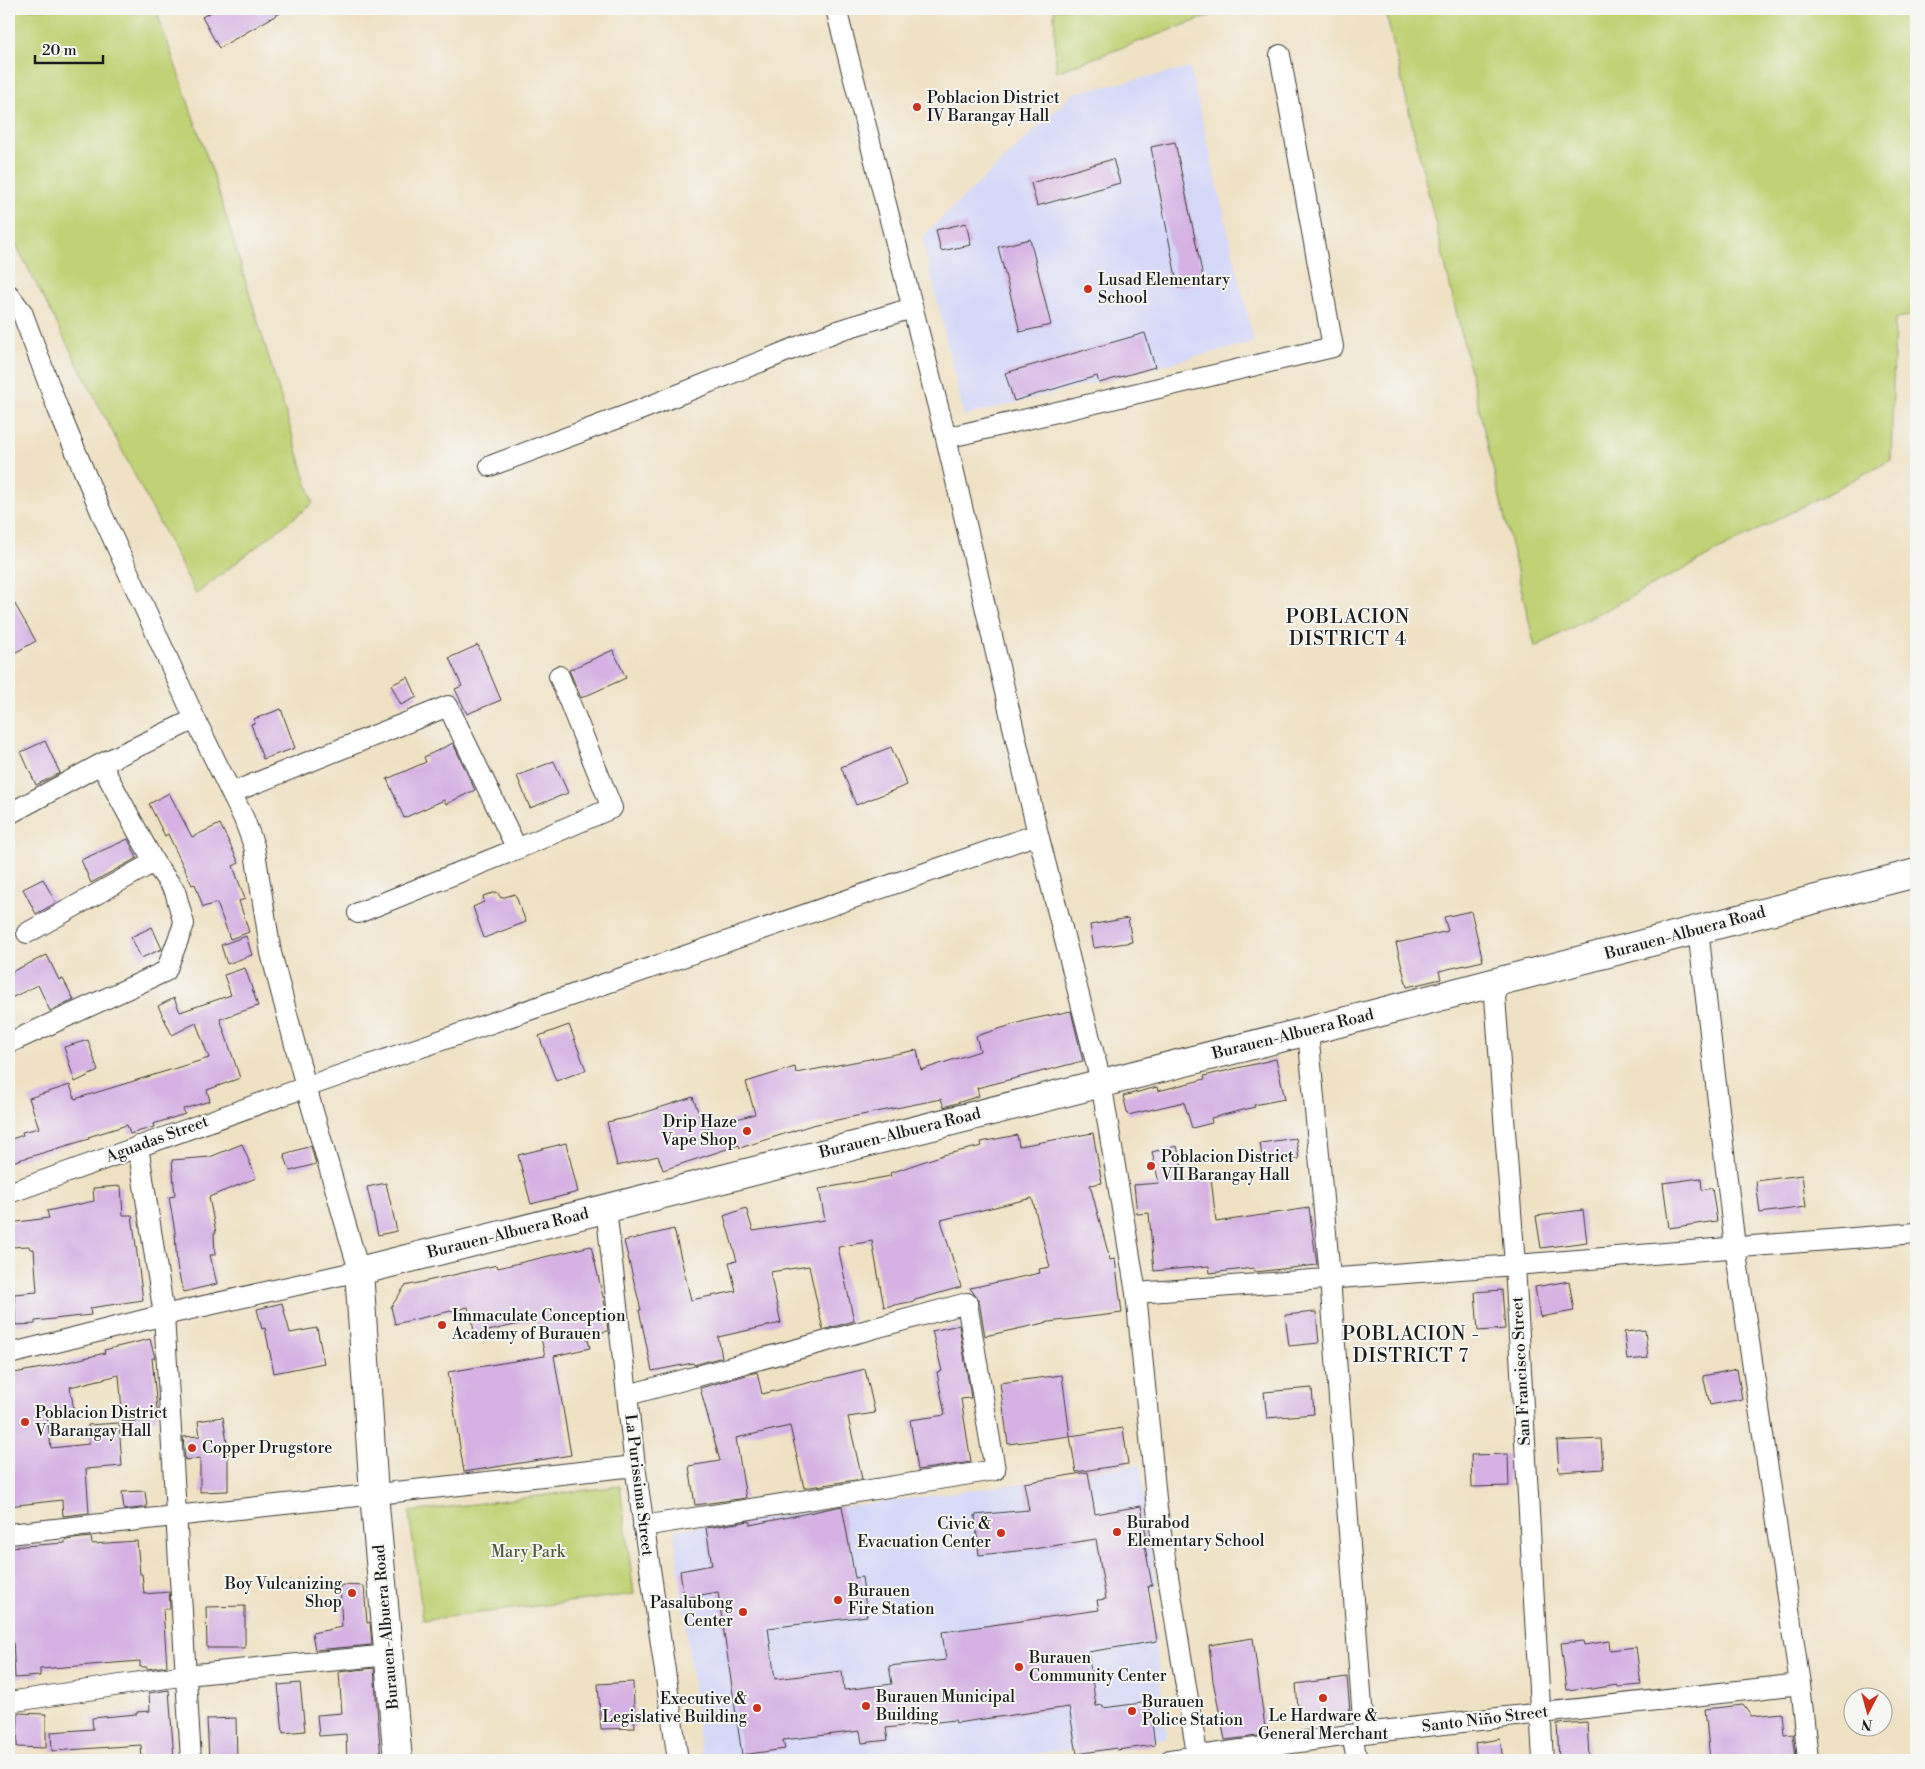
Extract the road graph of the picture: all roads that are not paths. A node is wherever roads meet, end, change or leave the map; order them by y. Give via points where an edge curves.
1 (836, 9) edge
2 (1280, 55) dead end
3 (9, 295) edge
4 (912, 308) junction
5 (946, 438) junction
6 (490, 466) dead end
7 (559, 676) dead end
8 (195, 719) junction
9 (100, 764) junction
10 (231, 793) junction
11 (9, 814) edge
12 (1038, 834) junction
13 (517, 849) junction
14 (154, 862) junction
15 (1916, 873) edge
16 (358, 913) dead end
17 (1698, 930) junction
18 (27, 933) dead end
19 (1494, 983) junction
20 (1308, 1031) junction
21 (9, 1043) edge
22 (1101, 1082) junction
23 (306, 1086) junction
24 (138, 1146) junction
25 (9, 1193) edge
26 (606, 1208) junction
27 (1916, 1233) edge
28 (1735, 1248) junction
29 (1515, 1266) junction
30 (359, 1271) junction
31 (1330, 1278) junction
32 (1136, 1293) junction
33 (164, 1315) junction
34 (9, 1354) edge
35 (628, 1395) junction
36 (635, 1466) junction
37 (374, 1494) junction
38 (177, 1517) junction
39 (644, 1526) junction
40 (9, 1534) edge
41 (389, 1655) junction
42 (186, 1675) junction
43 (1800, 1684) junction
44 (9, 1702) edge
45 (1540, 1712) junction
46 (1358, 1734) junction
47 (1198, 1758) edge
48 (191, 1760) edge
49 (398, 1760) edge
50 (678, 1760) edge
51 (1170, 1760) edge
52 (1357, 1760) edge
53 (1543, 1760) edge
54 (1808, 1760) edge

1 - 4 street
2 - 5 street via 1333,347
3 - 8 street via 22,312 101,512
4 - 5 street
4 - 6 street via 840,330
5 - 12 street
7 - 13 street via 612,808
8 - 9 street
8 - 10 street
9 - 11 street
9 - 14 street
10 - 13 street via 448,706
10 - 23 street via 254,846 270,953
12 - 22 street
12 - 23 street, Aguadas Street
13 - 16 street
14 - 18 street
14 - 21 street via 175,891 184,924 166,972
15 - 17 street, Burauen-Albuera Road
17 - 19 street, Burauen-Albuera Road
17 - 28 street
19 - 20 street, Burauen-Albuera Road
19 - 29 street, San Francisco Street
20 - 22 street, Burauen-Albuera Road
20 - 31 street
22 - 26 street, Burauen-Albuera Road
22 - 32 street
23 - 24 street, Aguadas Street
23 - 30 street
24 - 25 street, Aguadas Street
24 - 33 street
26 - 30 street, Burauen-Albuera Road
26 - 35 street, La Purissima Street
27 - 28 street
28 - 29 street
28 - 43 street
29 - 31 street
29 - 45 street, San Francisco Street
30 - 33 street
30 - 37 street, Burauen-Albuera Road
31 - 32 street
31 - 46 street
32 - 47 street via 1157,1509
33 - 34 street
33 - 38 street
35 - 36 street, La Purissima Street
35 - 39 street via 967,1303 994,1470
36 - 37 street
36 - 39 street, La Purissima Street
37 - 38 street
37 - 41 street, Burauen-Albuera Road
38 - 40 street
38 - 42 street
39 - 50 street, La Purissima Street
41 - 42 street
41 - 49 street, Burauen-Albuera Road
42 - 44 street
42 - 48 street
43 - 45 street, Santo Niño Street
43 - 54 street
45 - 46 street, Santo Niño Street
45 - 53 street, San Francisco Street
46 - 47 street, Santo Niño Street
46 - 52 street
47 - 51 street, Santo Niño Street

